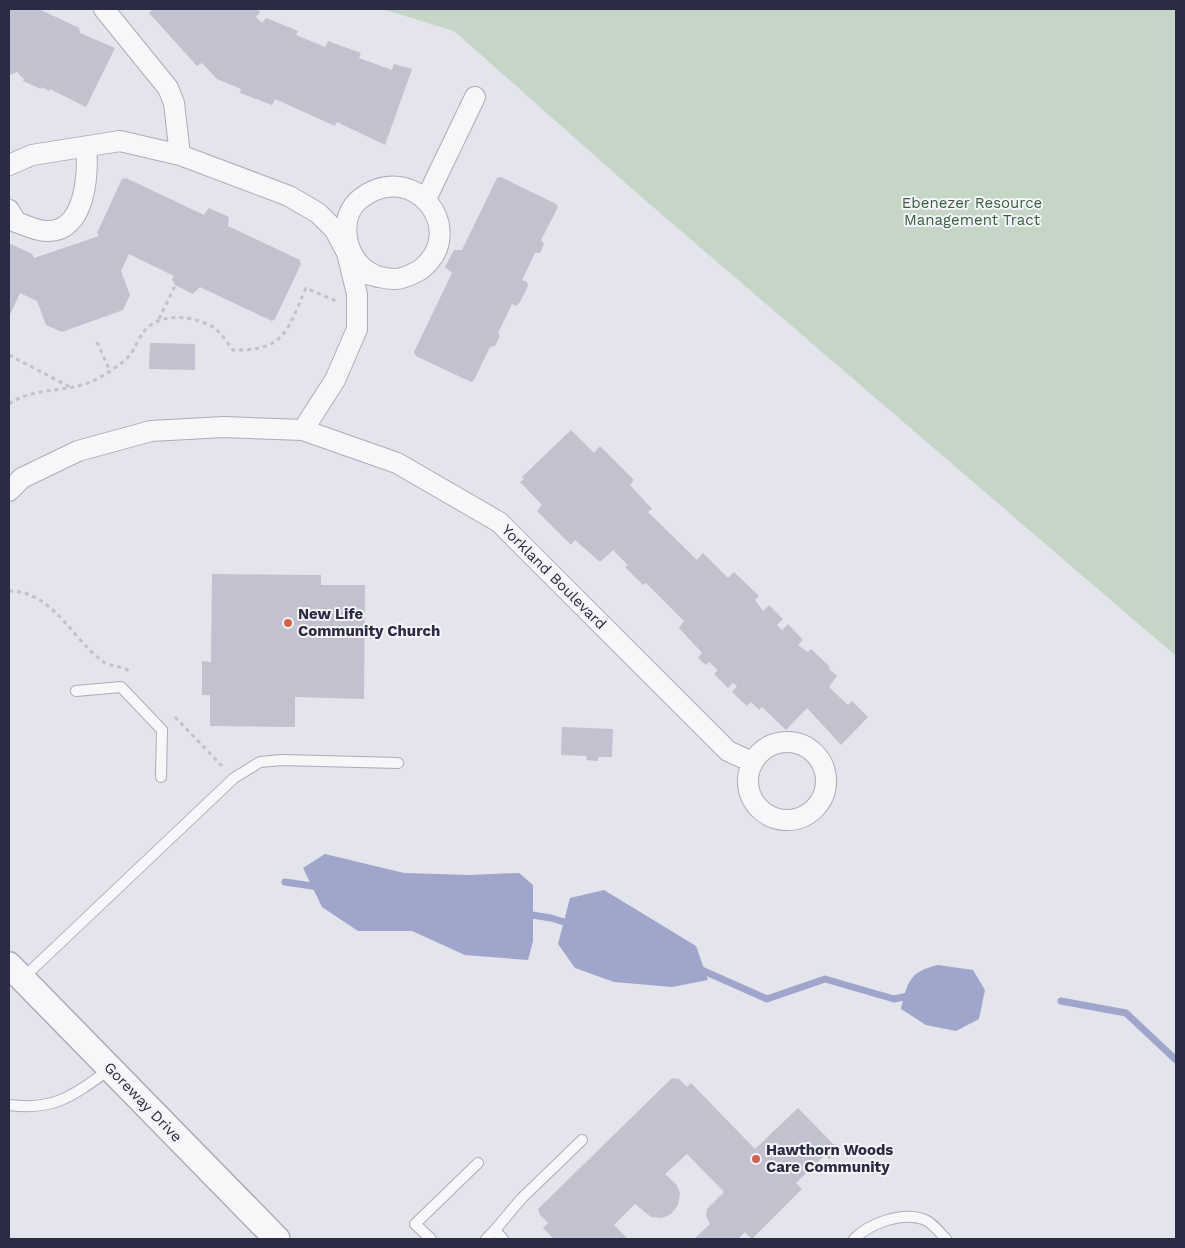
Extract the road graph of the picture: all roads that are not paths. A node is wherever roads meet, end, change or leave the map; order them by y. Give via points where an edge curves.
1 (104, 9) edge
2 (475, 97) dead end
3 (86, 147) junction
4 (180, 155) junction
5 (9, 165) edge
6 (426, 200) junction
7 (9, 210) edge
8 (348, 220) junction
9 (340, 240) junction
10 (351, 268) junction
11 (378, 277) junction
12 (303, 430) junction
13 (9, 491) edge
14 (76, 691) dead end
15 (752, 762) dead end
16 (398, 763) dead end
17 (161, 777) dead end
18 (16, 972) edge
19 (110, 1069) junction
20 (9, 1105) edge
21 (582, 1140) dead end
22 (478, 1162) dead end
23 (494, 1230) junction
24 (277, 1239) edge
25 (431, 1239) edge
26 (486, 1239) edge
27 (504, 1239) edge
28 (854, 1239) edge
29 (946, 1239) edge

1 - 4 street via 168,88 174,103
2 - 6 street
3 - 4 street via 120,141
3 - 5 street via 32,155
3 - 7 street via 88,167 80,207 67,226 46,232 16,222
4 - 9 street via 290,196 318,213
6 - 8 street via 410,189 400,187 372,190 356,203
6 - 11 street via 436,214 440,232 432,256 413,274 396,279
8 - 9 street
8 - 11 street via 346,238 351,254 363,268
9 - 10 street
10 - 11 street
10 - 12 street via 357,294 356,329 335,380
12 - 13 street, Yorkland Boulevard via 224,427 151,431 78,451 22,478
12 - 15 street, Yorkland Boulevard via 397,463 499,522 728,751
14 - 17 lane via 121,687 162,730
16 - 18 lane via 260,762 234,778
18 - 19 street, Goreway Drive
19 - 20 lane via 69,1099 30,1108
19 - 24 street, Goreway Drive
21 - 23 lane
22 - 25 lane via 415,1224
23 - 26 lane
23 - 27 lane
28 - 29 lane via 860,1233 899,1216 924,1219

